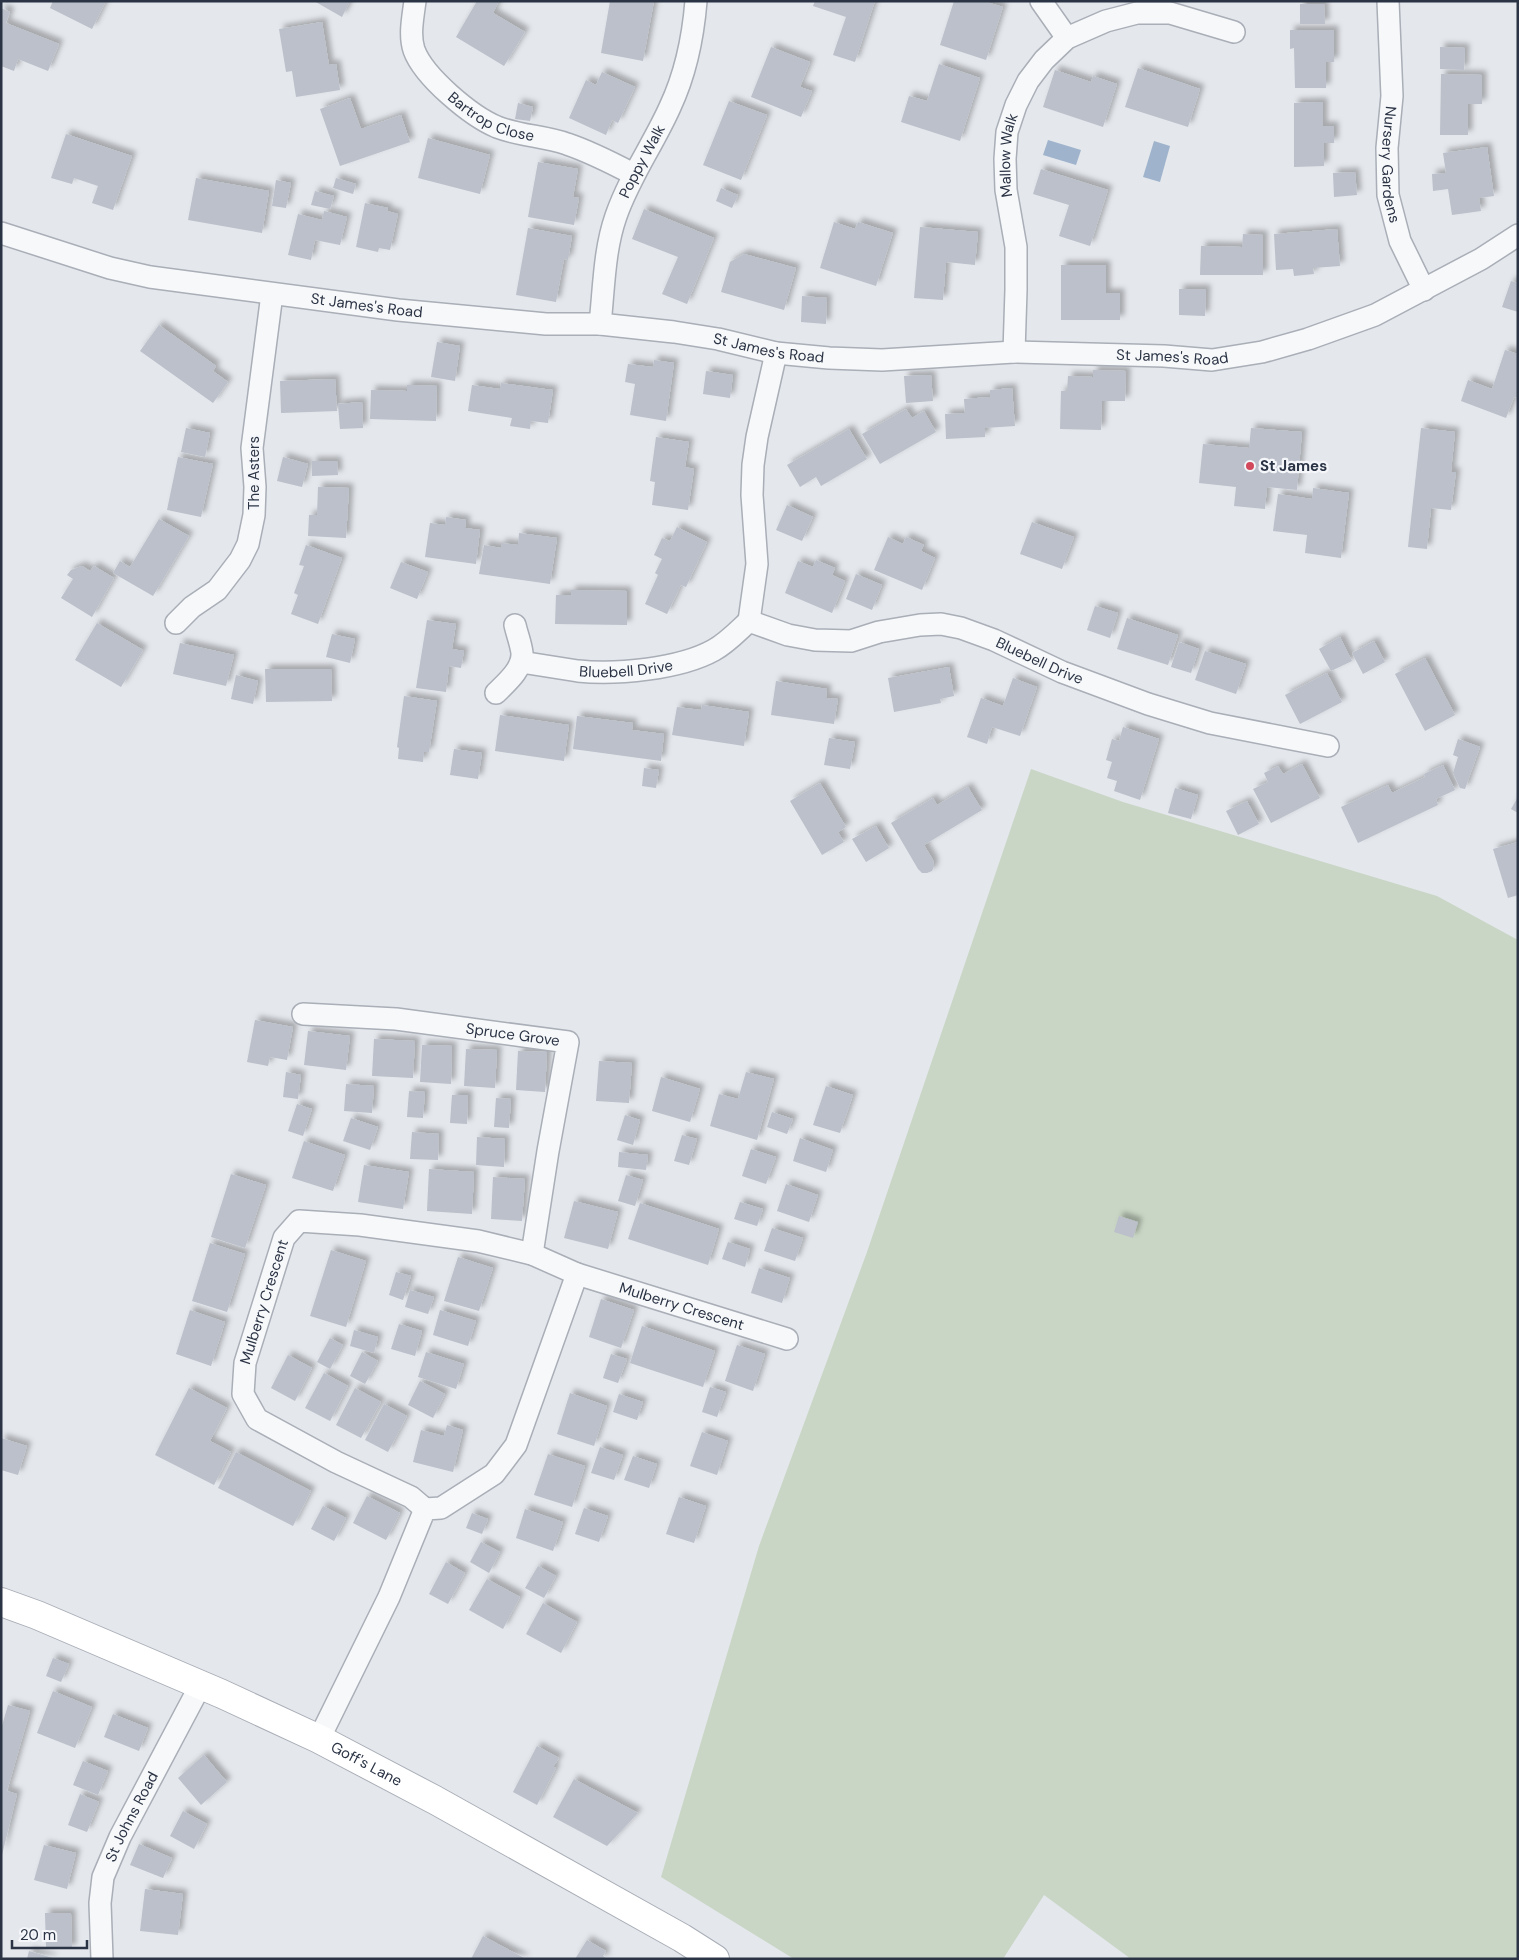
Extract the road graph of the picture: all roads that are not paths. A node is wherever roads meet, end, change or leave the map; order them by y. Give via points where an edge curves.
1 (415, 1) edge
2 (696, 1) edge
3 (1041, 1) edge
4 (1388, 1) edge
5 (1234, 32) dead end
6 (1067, 38) junction
7 (633, 174) junction
8 (1, 233) edge
9 (1518, 235) edge
10 (1424, 290) junction
11 (272, 294) junction
12 (600, 324) junction
13 (1014, 352) junction
14 (776, 353) junction
15 (750, 621) junction
16 (176, 623) dead end
17 (515, 625) dead end
18 (521, 662) junction
19 (496, 693) dead end
20 (1328, 746) dead end
21 (303, 1014) dead end
22 (532, 1254) junction
23 (577, 1274) junction
24 (787, 1339) dead end
25 (425, 1509) junction
26 (1, 1602) edge
27 (200, 1686) junction
28 (319, 1739) junction
29 (102, 1959) edge
30 (715, 1959) edge

1 - 7 street, Bartrop Close via 412,35 421,64 434,80 477,116 504,129 588,151
2 - 7 street, Poppy Walk via 685,71 670,108
3 - 6 street
4 - 10 street, Nursery Gardens via 1392,96 1387,148 1388,195 1400,241
5 - 6 street, Mallow Walk via 1170,13 1137,13 1106,21
6 - 13 street, Mallow Walk via 1028,81 1007,132 1006,190 1016,248
7 - 12 street, Poppy Walk via 610,236
8 - 11 street, St James's Road via 110,268 150,277
9 - 10 street, St James's Road via 1482,259
10 - 13 street, St James's Road via 1375,315 1308,339 1262,352 1212,360
11 - 12 street, St James's Road via 536,323
11 - 16 street, The Asters via 252,448 254,515 248,544 240,560 216,590
12 - 14 street, St James's Road via 718,339
13 - 14 street, St James's Road via 882,360
14 - 15 street via 753,465 757,564
15 - 18 street, Bluebell Drive via 715,650 694,660 665,667 580,671
15 - 20 street, Bluebell Drive via 788,635 815,640 851,641 920,625 941,624 961,628 1062,672 1148,704 1210,723
17 - 18 street
18 - 19 street
21 - 22 street, Spruce Grove via 396,1018 568,1042
22 - 23 street, Mulberry Crescent
22 - 25 street, Mulberry Crescent via 478,1241 360,1225 299,1222 284,1238 245,1363 243,1394 257,1418 336,1462 411,1497
23 - 24 street, Mulberry Crescent
23 - 25 street via 516,1446 494,1474 441,1508
25 - 28 street via 389,1598
26 - 27 main road, Goff's Lane
27 - 28 main road, Goff's Lane
27 - 29 street, St Johns Road via 120,1837 103,1877 100,1903
28 - 30 main road, Goff's Lane via 435,1800

